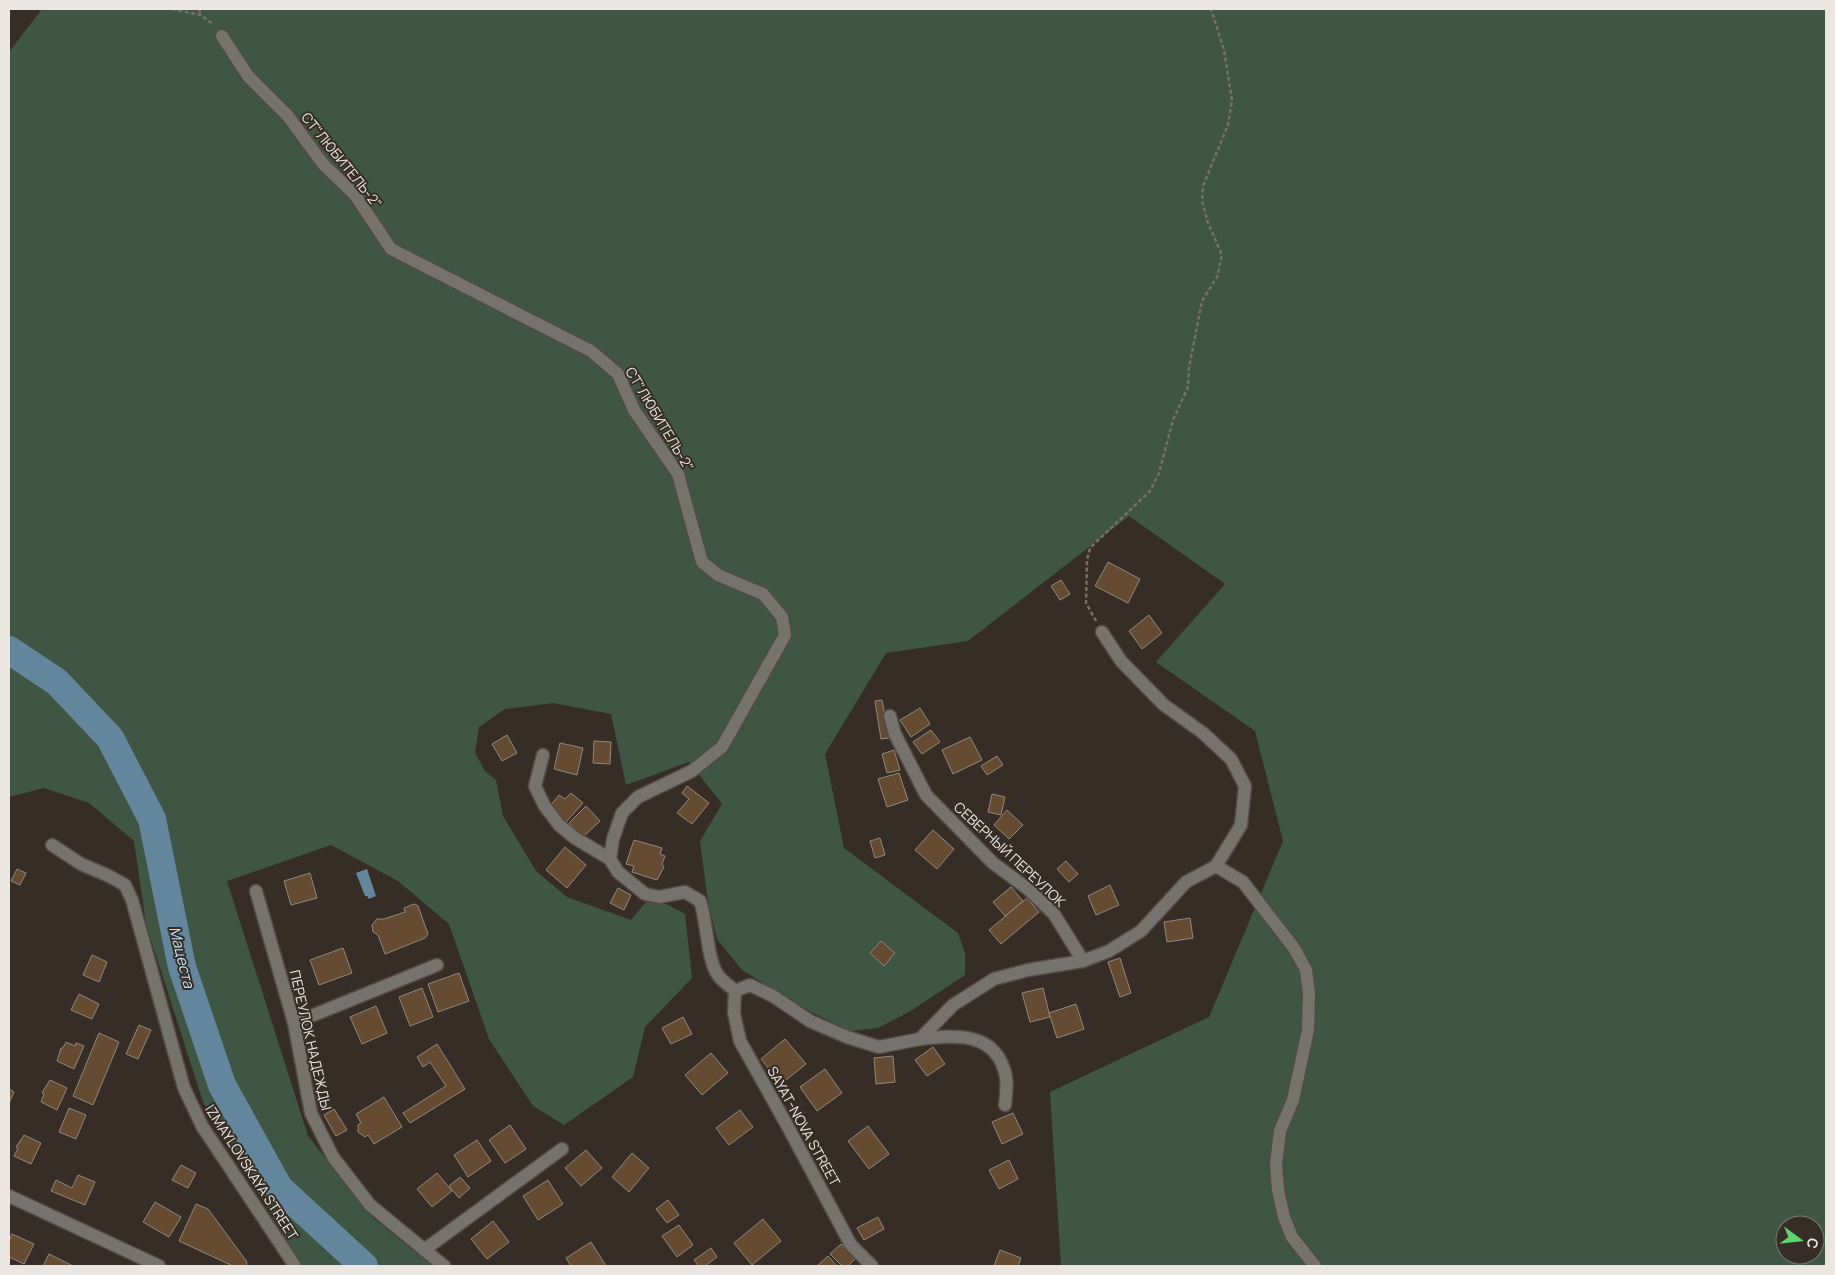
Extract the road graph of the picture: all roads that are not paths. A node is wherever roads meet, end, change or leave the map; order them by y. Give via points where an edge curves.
1 (222, 36) road end
2 (1102, 632) road end
3 (890, 716) dead end
4 (543, 756) dead end
5 (52, 845) dead end
6 (610, 859) junction
7 (1216, 866) junction
8 (256, 892) dead end
9 (1083, 962) junction
10 (437, 965) dead end
11 (735, 991) junction
12 (294, 1023) junction
13 (920, 1039) junction
14 (1006, 1105) dead end
15 (562, 1149) dead end
16 (9, 1196) edge
17 (424, 1250) junction
18 (159, 1266) edge
19 (295, 1266) edge
20 (444, 1266) edge
21 (872, 1266) edge
22 (1315, 1266) edge

1 - 6 street, СТ"ЛЮБИТЕЛЬ-2" via 248,76 288,116 323,164 355,195 391,249 591,351 618,374 634,410 678,474 702,562 718,575 763,594 782,617 785,635 722,747 692,771 638,797 622,814 612,839
2 - 7 street via 1121,661 1164,705 1203,733 1231,759 1245,786 1241,825
3 - 9 street, СЕВЕРНЫЙ ПЕРЕУЛОК via 894,734 926,795 993,863 1028,889 1054,914
4 - 6 street via 535,786 544,805 559,825
5 - 19 street, IZMAYLOVSKAYA STREET via 125,885 132,900 184,1088 202,1126
6 - 11 street via 618,872 645,894 659,898 685,892 700,901 708,929 712,965
7 - 9 street via 1186,882 1140,931 1109,951
7 - 22 street via 1243,882 1294,948 1306,970 1308,1030 1293,1100 1280,1131 1276,1164 1284,1217 1292,1237
8 - 12 street, ПЕРЕУЛОК НАДЕЖДЫ
9 - 13 street via 994,979 954,1004
10 - 12 street
11 - 13 street via 750,985 810,1021 879,1047
11 - 21 street, SAYAT-NOVA STREET via 734,1013 740,1041 851,1245
12 - 17 street, ПЕРЕУЛОК НАДЕЖДЫ via 311,1113 333,1157 370,1205
13 - 14 street via 951,1035 980,1040 993,1050 1001,1064 1006,1078
15 - 17 street
16 - 18 street
17 - 20 street, ПЕРЕУЛОК НАДЕЖДЫ

